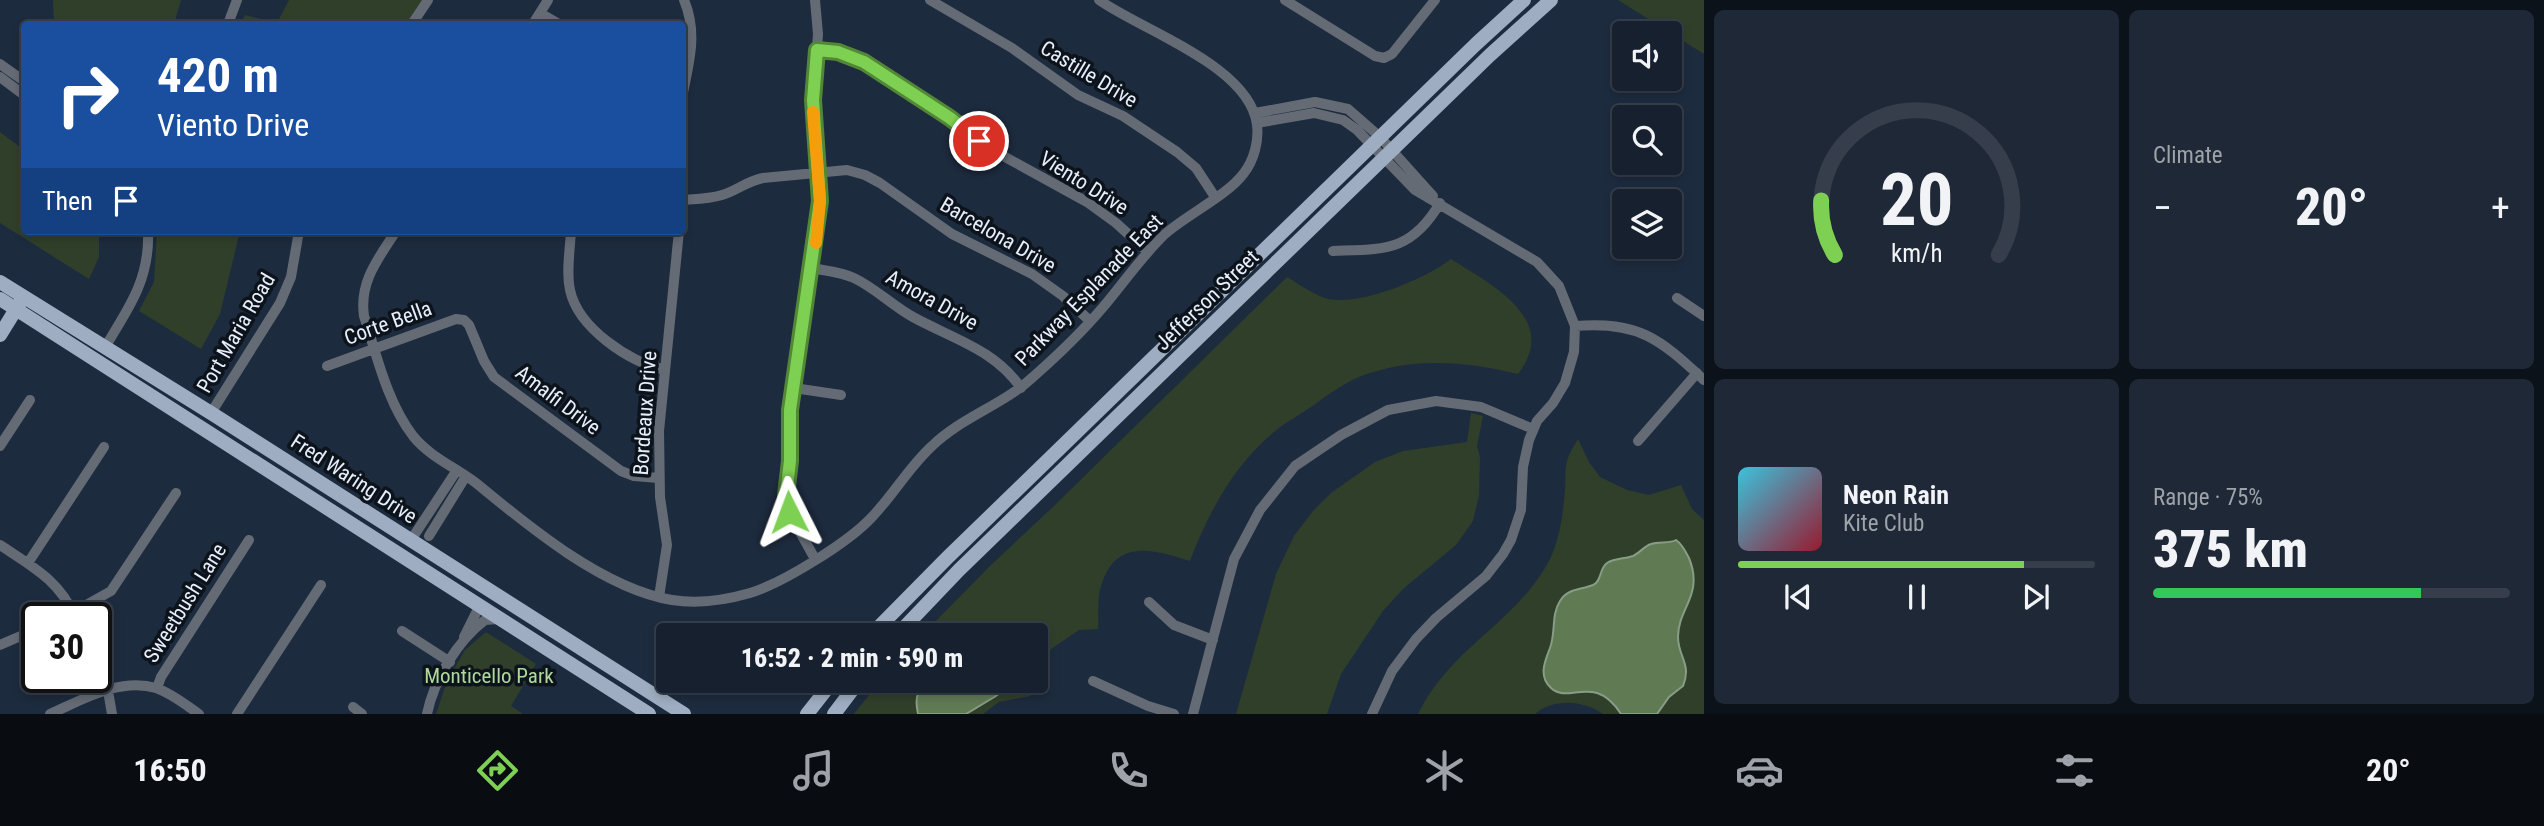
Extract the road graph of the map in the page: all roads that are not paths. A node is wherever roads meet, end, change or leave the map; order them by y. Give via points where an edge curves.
1 (237, 0) edge
2 (428, 0) edge
3 (548, 0) edge
4 (684, 0) edge
5 (815, 0) edge
6 (930, 0) edge
7 (1098, 0) edge
8 (1285, 0) edge
9 (1435, 0) edge
10 (1524, 0) edge
11 (1551, 0) edge
12 (540, 13) junction
13 (229, 21) edge
14 (414, 21) edge
15 (535, 21) edge
16 (554, 21) edge
17 (817, 50) junction
18 (0, 64) edge
19 (686, 75) edge
20 (0, 78) edge
21 (21, 80) edge
22 (21, 92) edge
23 (1256, 118) junction
24 (1382, 147) junction
25 (818, 171) junction
26 (1215, 197) junction
27 (686, 200) edge
28 (1440, 203) junction
29 (148, 235) edge
30 (298, 235) edge
31 (393, 235) edge
32 (571, 235) edge
33 (679, 235) edge
34 (1148, 251) junction
35 (1333, 251) dead end
36 (812, 268) junction
37 (0, 282) edge
38 (1676, 298) dead end
39 (0, 299) edge
40 (20, 303) junction
41 (1704, 316) edge
42 (464, 320) joint
43 (1090, 321) junction
44 (1575, 326) junction
45 (0, 335) edge
46 (105, 347) junction
47 (375, 349) junction
48 (327, 366) dead end
49 (665, 370) junction
50 (1700, 376) edge
51 (794, 388) junction
52 (1021, 388) junction
53 (841, 395) dead end
54 (30, 400) dead end
55 (211, 413) junction
56 (1533, 429) junction
57 (1638, 441) dead end
58 (0, 446) edge
59 (104, 447) dead end
60 (462, 473) junction
61 (659, 478) junction
62 (176, 493) dead end
63 (343, 519) junction
64 (248, 540) dead end
65 (421, 541) junction
66 (0, 545) edge
67 (816, 559) junction
68 (28, 563) junction
69 (321, 585) dead end
70 (659, 597) junction
71 (66, 602) edge
72 (93, 602) edge
73 (1149, 602) dead end
74 (479, 607) junction
75 (498, 619) junction
76 (883, 623) edge
77 (908, 623) edge
78 (553, 630) junction
79 (402, 631) dead end
80 (21, 636) edge
81 (464, 640) junction
82 (1213, 640) junction
83 (0, 645) edge
84 (450, 663) junction
85 (1093, 681) dead end
86 (600, 683) junction
87 (157, 688) junction
88 (112, 690) edge
89 (103, 693) edge
90 (108, 693) edge
91 (824, 693) edge
92 (850, 693) edge
93 (662, 700) junction
94 (50, 714) edge
95 (112, 714) edge
96 (199, 714) edge
97 (237, 714) edge
98 (427, 714) edge
99 (649, 714) edge
100 (684, 714) edge
101 (807, 714) edge
102 (834, 714) edge
103 (1174, 714) edge
104 (1193, 714) edge
105 (1371, 714) edge

1 - 13 street
2 - 14 street
3 - 12 street
4 - 19 street via 693,36
5 - 17 street
6 - 26 street, Castille Drive via 1177,152 1196,168
7 - 23 street via 1225,74 1248,98
8 - 9 street via 1375,57 1384,58
10 - 24 main road, Jefferson Street
11 - 24 main road, Jefferson Street
12 - 15 street
12 - 16 street
17 - 25 street via 813,100
17 - 34 street, Viento Drive via 864,62 996,152 1087,202
18 - 21 street
20 - 22 street
23 - 24 street via 1307,102 1333,105 1357,115
23 - 26 street, Parkway Esplanade East via 1258,138 1253,157 1244,173
24 - 28 street via 1416,190
24 - 76 main road, Jefferson Street
24 - 77 main road, Jefferson Street
25 - 27 street, Barcelona Drive via 749,180 725,194
25 - 36 street via 820,201
25 - 43 street, Barcelona Drive via 847,170 880,183 952,234 1032,274
26 - 34 street, Parkway Esplanade East
28 - 35 street via 1412,239 1377,249
28 - 44 street via 1537,262 1559,286
29 - 46 street via 143,280
30 - 55 street, Port Maria Road via 291,276 280,303
31 - 47 street, Parkway Esplanade East via 364,285 364,317
32 - 49 street via 569,288 584,320 639,362
33 - 49 street, Bordeaux Drive
34 - 43 street, Parkway Esplanade East
36 - 51 street
36 - 52 street, Amora Drive via 855,278 915,318 970,343 1003,367
37 - 40 main road, Fred Waring Drive
38 - 41 street
39 - 40 main road, Fred Waring Drive
40 - 45 main road
40 - 46 main road, Fred Waring Drive
40 - 63 main road, Fred Waring Drive
42 - 47 street, Corte Bella
42 - 61 street, Amalfi Drive via 494,377 621,471
43 - 52 street, Parkway Esplanade East
44 - 50 street via 1611,325 1647,334
44 - 56 street via 1574,352 1565,383
46 - 55 main road, Fred Waring Drive
47 - 48 street, Corte Bella
47 - 60 street, Parkway Esplanade East via 405,424 426,450
49 - 61 street, Bordeaux Drive
50 - 57 street
51 - 53 street
51 - 67 street via 786,495 789,512
52 - 67 street, Parkway Esplanade East via 937,441 859,531
54 - 58 street
55 - 65 main road, Fred Waring Drive
56 - 82 street via 1481,407 1436,401 1388,410 1341,435 1295,466 1259,510 1234,559
56 - 105 street via 1524,460 1517,525 1503,554 1486,576 1416,639 1392,671
59 - 68 street
60 - 65 street
60 - 65 street
60 - 70 street, Parkway Esplanade East via 545,539 619,582
61 - 70 street, Bordeaux Drive via 667,545
62 - 72 street via 111,591
63 - 65 main road via 411,551
63 - 74 main road, Fred Waring Drive
64 - 87 street, Sweetbush Lane
65 - 78 main road, Fred Waring Drive
66 - 68 street
67 - 70 street, Parkway Esplanade East via 752,592 704,601
68 - 71 street via 62,591
69 - 97 street
73 - 82 street via 1174,625
74 - 75 main road, Fred Waring Drive
74 - 78 main road via 484,601 492,602 529,623
74 - 81 street
75 - 81 street via 485,620
75 - 86 main road, Fred Waring Drive
78 - 93 main road, Fred Waring Drive
79 - 84 street
80 - 83 street
81 - 84 street
82 - 104 street
84 - 98 street via 435,687
85 - 103 street
86 - 93 main road via 613,677
86 - 99 main road, Fred Waring Drive
87 - 88 street via 127,685
87 - 96 street
89 - 94 street
90 - 95 street
91 - 101 main road
92 - 102 main road
93 - 100 main road, Fred Waring Drive

